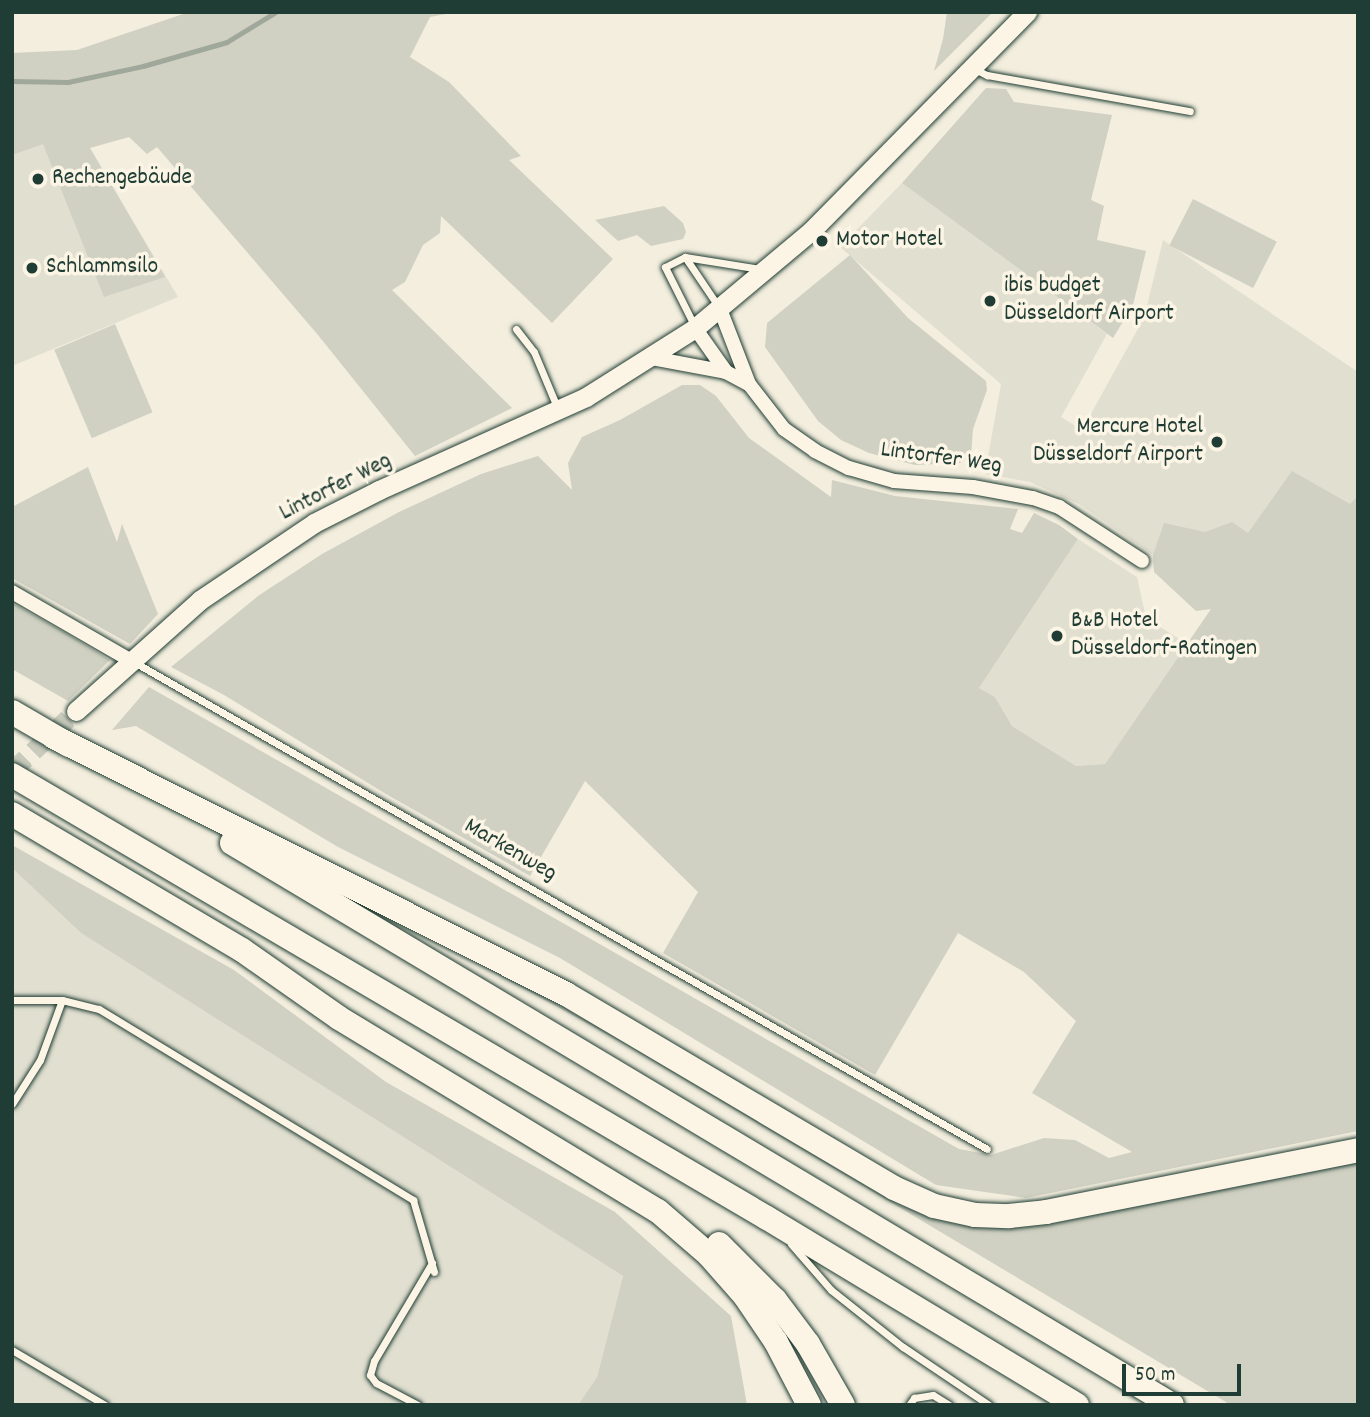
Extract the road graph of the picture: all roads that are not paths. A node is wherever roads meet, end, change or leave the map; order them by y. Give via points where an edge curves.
1 (1027, 12) edge
2 (973, 68) junction
3 (1190, 111) dead end
4 (685, 257) junction
5 (767, 270) junction
6 (720, 309) junction
7 (695, 328) junction
8 (516, 330) dead end
9 (652, 358) junction
10 (726, 372) junction
11 (749, 384) junction
12 (559, 410) junction
13 (1142, 561) dead end
14 (12, 592) edge
15 (130, 660) junction
16 (76, 711) tunnel mouth
17 (12, 712) edge
18 (54, 737) junction
19 (12, 775) edge
20 (12, 814) edge
21 (12, 1000) edge
22 (62, 1000) junction
23 (12, 1104) edge
24 (987, 1149) dead end
25 (1358, 1150) edge
26 (634, 1195) junction
27 (767, 1218) junction
28 (432, 1263) junction
29 (434, 1272) dead end
30 (12, 1350) edge
31 (974, 1396) junction
32 (105, 1405) edge
33 (418, 1405) edge
34 (809, 1405) edge
35 (843, 1405) edge
36 (909, 1405) edge
37 (949, 1405) edge
38 (968, 1405) edge
39 (989, 1405) edge
40 (1076, 1405) edge
41 (1172, 1405) edge

1 - 2 main road, Lintorfer Weg
2 - 3 lane via 987,75
2 - 5 main road, Lintorfer Weg
4 - 5 lane
4 - 6 lane
4 - 7 lane via 665,267
5 - 6 main road, Lintorfer Weg
6 - 7 main road, Lintorfer Weg
6 - 11 street, Lintorfer Weg
7 - 9 main road, Lintorfer Weg
7 - 10 street, Lintorfer Weg
8 - 12 lane via 534,352
9 - 10 street, Lintorfer Weg
9 - 12 main road, Lintorfer Weg
10 - 11 street, Lintorfer Weg
11 - 13 street, Lintorfer Weg via 784,429 849,468 894,481 973,487 1033,498 1059,507
12 - 15 main road, Lintorfer Weg via 314,523 201,600
14 - 15 street, Markenweg
15 - 16 main road, Lintorfer Weg
15 - 24 lane, Markenweg
17 - 18 highway
18 - 25 highway via 566,994 894,1188 934,1206 975,1215 1046,1212
18 - 41 highway
19 - 27 highway
20 - 26 highway via 242,950 339,1017
21 - 22 lane
22 - 23 lane via 40,1060
22 - 28 lane via 99,1009 413,1200
26 - 34 highway via 683,1231 729,1275 776,1342
26 - 35 highway via 688,1220 751,1273 808,1344
27 - 31 lane via 831,1290
27 - 40 highway
28 - 29 lane
28 - 33 lane via 370,1375 376,1383
30 - 32 lane
31 - 38 lane
31 - 39 lane
36 - 37 lane via 914,1398 933,1395

